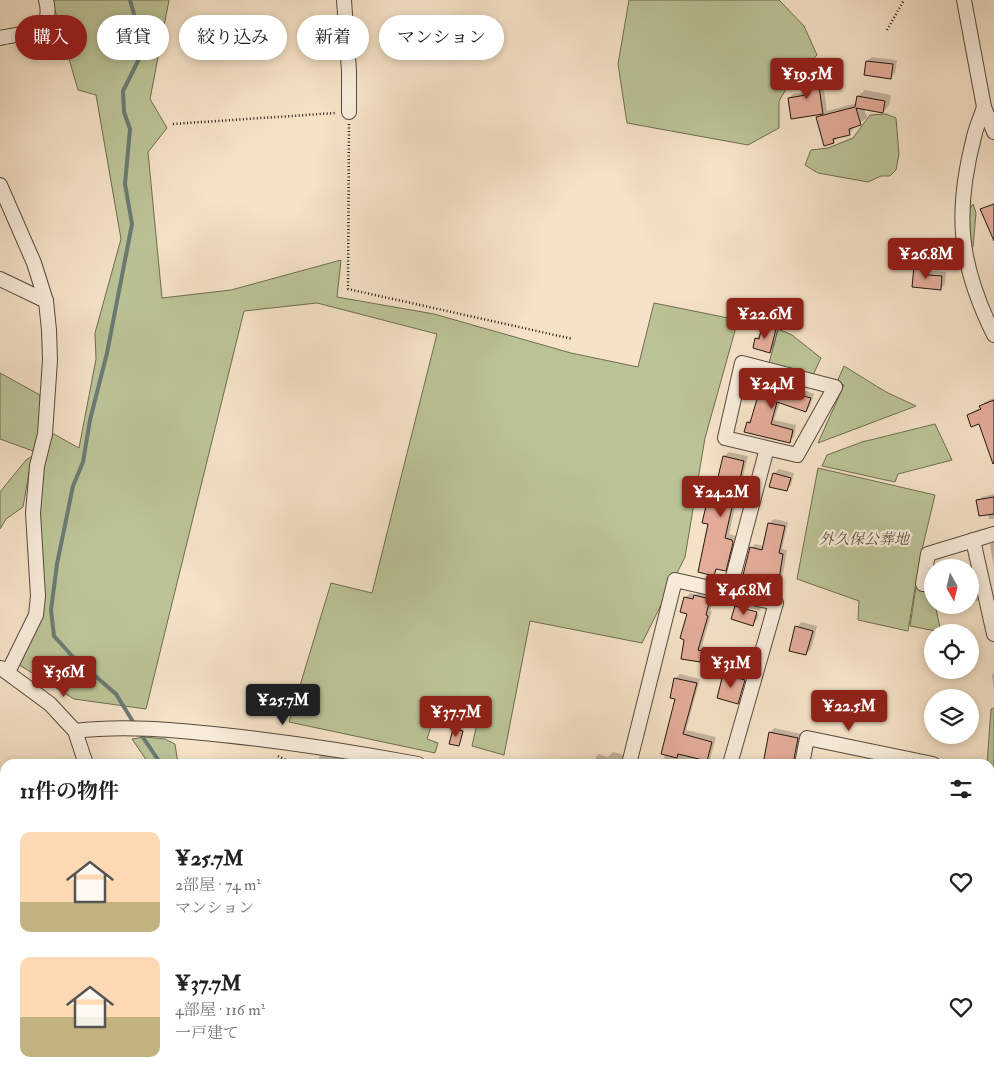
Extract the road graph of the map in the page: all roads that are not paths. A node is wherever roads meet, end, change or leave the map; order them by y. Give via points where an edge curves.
1 (46, 0) edge
2 (344, 0) edge
3 (964, 0) edge
4 (0, 38) edge
5 (984, 108) junction
6 (349, 112) road end
7 (994, 132) edge
8 (0, 185) edge
9 (0, 279) edge
10 (46, 301) junction
11 (994, 335) edge
12 (767, 448) junction
13 (994, 534) edge
14 (973, 540) junction
15 (923, 584) dead end
16 (729, 592) junction
17 (994, 634) edge
18 (4, 670) edge
19 (75, 731) junction
20 (84, 759) edge
21 (388, 759) edge
22 (630, 759) edge
23 (731, 759) edge
24 (803, 759) edge
25 (909, 759) edge

1 - 4 street via 48,19 45,25
2 - 6 street
3 - 5 street
5 - 7 street
5 - 11 street via 974,134 961,215 962,240 976,297
8 - 10 street via 34,263
9 - 10 street
10 - 18 street via 50,360 45,434 37,466 33,513 38,596 36,615
12 - 12 street via 797,455 835,387 742,363 725,438
12 - 16 street
13 - 14 street
14 - 15 street via 928,554
14 - 17 street
16 - 22 street via 675,580
16 - 23 street via 776,603
18 - 19 street via 50,704
19 - 20 street
19 - 21 street via 137,728 274,740
24 - 25 street via 807,738

